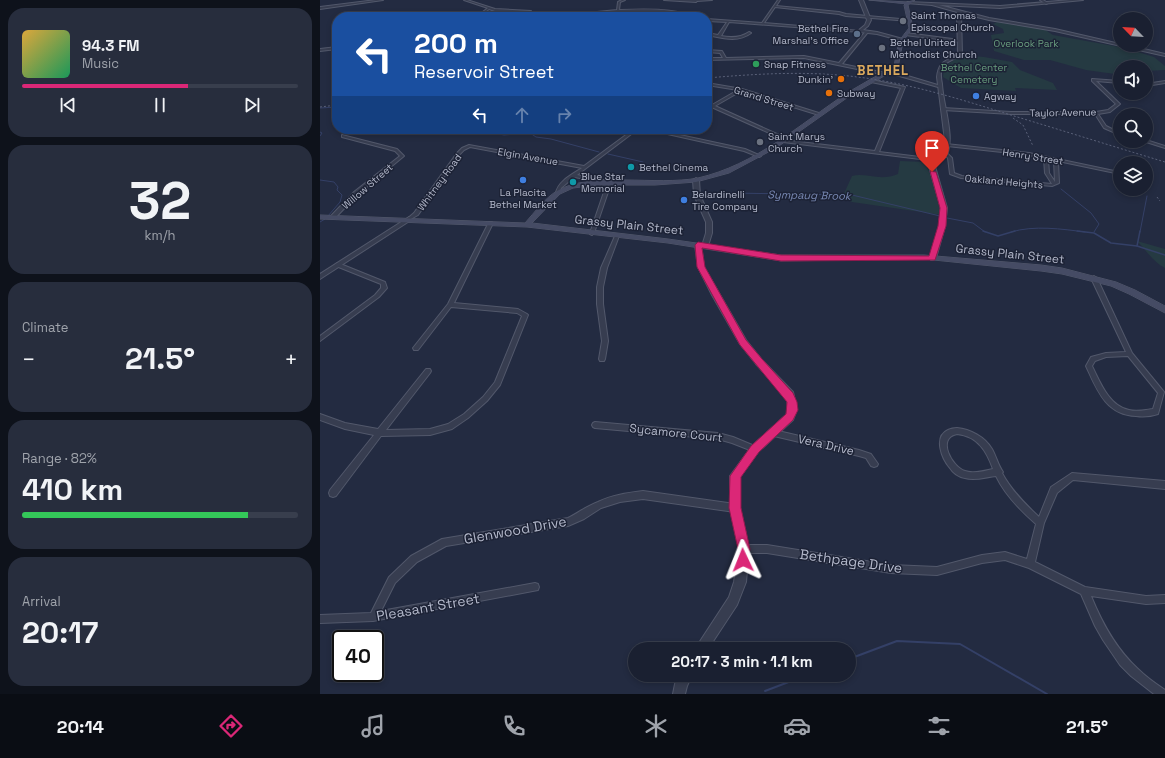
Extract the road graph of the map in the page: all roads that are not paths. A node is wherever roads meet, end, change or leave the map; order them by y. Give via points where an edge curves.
1 (382, 0) edge
2 (465, 0) edge
3 (624, 0) edge
4 (664, 0) edge
5 (696, 0) edge
6 (710, 0) edge
7 (779, 0) edge
8 (861, 0) edge
9 (867, 0) edge
10 (871, 0) edge
11 (913, 0) edge
12 (1041, 0) edge
13 (1081, 0) edge
14 (908, 3) junction
15 (863, 4) junction
16 (1047, 4) junction
17 (934, 5) junction
18 (774, 6) junction
19 (320, 8) edge
20 (488, 9) junction
21 (530, 11) dead end
22 (618, 11) junction
23 (484, 12) edge
24 (606, 12) edge
25 (669, 12) edge
26 (959, 12) junction
27 (868, 17) junction
28 (712, 20) edge
29 (910, 20) junction
30 (729, 21) junction
31 (763, 23) junction
32 (867, 25) junction
33 (860, 32) junction
34 (867, 32) junction
35 (872, 32) junction
36 (750, 33) dead end
37 (712, 35) edge
38 (719, 36) junction
39 (904, 37) junction
40 (960, 41) junction
41 (1113, 43) edge
42 (332, 49) edge
43 (320, 50) edge
44 (712, 51) edge
45 (1152, 52) edge
46 (1165, 55) edge
47 (725, 58) junction
48 (712, 59) edge
49 (840, 64) junction
50 (887, 73) junction
51 (872, 81) junction
52 (1113, 81) edge
53 (1165, 82) edge
54 (1153, 83) edge
55 (712, 85) edge
56 (939, 86) junction
57 (741, 90) junction
58 (1113, 99) edge
59 (1114, 100) edge
60 (712, 106) joint
61 (943, 108) junction
62 (1096, 113) junction
63 (820, 114) junction
64 (1113, 131) edge
65 (629, 134) edge
66 (670, 134) edge
67 (343, 136) dead end
68 (785, 140) junction
69 (1153, 143) edge
70 (947, 145) junction
71 (470, 146) joint
72 (1165, 147) edge
73 (877, 152) junction
74 (946, 154) junction
75 (759, 156) junction
76 (1046, 157) junction
77 (1056, 159) junction
78 (932, 161) junction
79 (585, 167) junction
80 (1113, 171) edge
81 (573, 176) junction
82 (696, 180) junction
83 (613, 183) junction
84 (1054, 184) junction
85 (558, 193) junction
86 (326, 217) edge
87 (409, 219) junction
88 (491, 223) junction
89 (527, 225) junction
90 (592, 233) junction
91 (617, 236) junction
92 (702, 245) junction
93 (932, 258) junction
94 (338, 265) junction
95 (320, 277) edge
96 (1094, 278) junction
97 (450, 305) junction
98 (1165, 310) edge
99 (320, 339) edge
100 (416, 348) dead end
101 (1130, 354) junction
102 (602, 359) dead end
103 (428, 371) dead end
104 (1163, 392) edge
105 (320, 418) edge
106 (596, 425) dead end
107 (381, 433) junction
108 (774, 433) junction
109 (755, 449) junction
110 (874, 464) dead end
111 (998, 472) junction
112 (1165, 485) edge
113 (333, 493) dead end
114 (735, 508) junction
115 (1040, 523) junction
116 (744, 549) junction
117 (1030, 564) junction
118 (535, 587) dead end
119 (1084, 591) junction
120 (1165, 600) edge
121 (373, 617) junction
122 (320, 619) edge
123 (706, 642) edge
124 (682, 682) edge
125 (679, 694) edge
126 (1162, 694) edge

1 - 19 street
2 - 20 street
3 - 22 street via 619,2
4 - 5 street
5 - 6 street
7 - 18 street
8 - 15 street
9 - 15 street
10 - 14 main road
11 - 14 main road
12 - 16 street
13 - 16 street
14 - 17 street
14 - 29 main road via 906,7
15 - 27 street
16 - 17 street via 1000,7
17 - 26 street
18 - 27 street
18 - 31 street
20 - 21 street
20 - 23 street
22 - 24 street
22 - 25 street
26 - 40 street
26 - 41 street
27 - 29 street
27 - 32 street
28 - 30 street
29 - 39 main road via 911,28
30 - 31 street
30 - 38 street
31 - 33 street
32 - 33 street
32 - 35 street
33 - 34 street
34 - 35 street
34 - 49 street
35 - 39 street
36 - 38 street via 742,38
37 - 38 street
39 - 40 street
39 - 50 main road via 897,63
40 - 56 street via 960,54 940,68
42 - 43 street
44 - 47 street via 721,52
45 - 46 street
47 - 48 street
47 - 49 street via 804,57
49 - 50 street
50 - 51 main road
50 - 56 street
51 - 63 main road
51 - 73 street via 903,87
52 - 58 street, Taylor Avenue via 1093,80
53 - 54 street
55 - 57 street, Grand Street
56 - 61 street
57 - 60 street
57 - 63 street, Grand Street
59 - 62 street, Taylor Avenue via 1118,104 1109,111
60 - 68 street
61 - 62 street, Taylor Avenue via 1011,113
61 - 70 street
62 - 64 street via 1105,127
63 - 68 main road
65 - 79 street
66 - 75 street via 745,150
67 - 86 street, Willow Street via 396,150 402,156
68 - 73 street
68 - 75 main road
69 - 72 street
70 - 74 street
70 - 76 street, Henry Street
71 - 79 street, Elgin Avenue
71 - 87 street, Whitney Road via 458,154 416,214
73 - 78 street
74 - 78 street
74 - 84 street, Oakland Heights via 950,158 952,174 961,177
75 - 82 main road via 727,172
76 - 77 street, Henry Street
76 - 84 street, Oakland Heights via 1047,173
77 - 80 street, Henry Street
77 - 84 street, Oakland Heights via 1057,183
78 - 93 street via 932,172 944,208 942,226
79 - 81 street
81 - 83 street
81 - 85 street via 561,186
82 - 83 main road
82 - 92 street via 697,195 709,222 709,233
83 - 85 main road via 579,184
83 - 90 street via 606,192
85 - 89 main road
86 - 87 main road, Grassy Plain Street
87 - 88 main road, Grassy Plain Street
87 - 94 street
88 - 89 main road, Grassy Plain Street
88 - 97 street
89 - 90 main road, Grassy Plain Street
90 - 91 main road, Grassy Plain Street
91 - 92 main road, Grassy Plain Street
91 - 102 street via 604,268 600,287 605,341
92 - 93 main road, Grassy Plain Street via 781,258
92 - 108 street via 701,267 743,342 790,396 793,410 790,417
93 - 96 main road, Grassy Plain Street via 1041,268
94 - 95 street
94 - 99 street via 383,283 384,288
96 - 98 main road, Grassy Plain Street via 1132,292
96 - 101 street
97 - 100 street
97 - 107 street via 518,311 525,315 498,383 480,404 450,427 430,432
101 - 104 street
101 - 104 street via 1106,354 1093,359 1089,366 1105,398 1115,407 1141,415 1156,412
103 - 107 street
105 - 107 street
106 - 109 street, Sycamore Court via 718,436
107 - 113 street
108 - 109 street
108 - 110 street, Vera Drive via 860,453 868,456
109 - 114 street via 735,476
111 - 111 street via 988,446 968,433 956,430 948,434 944,442 945,457 958,472 966,475
111 - 115 street via 1020,505
112 - 115 street via 1072,476 1054,490
114 - 116 street
114 - 121 street, Glenwood Drive via 643,495 620,498 599,505 568,522 445,542 414,559 392,580
115 - 117 street
116 - 117 street, Bethpage Drive via 767,549 891,569 937,570 1005,556
116 - 123 street via 740,582 733,601
117 - 119 street, Bethpage Drive
118 - 121 street, Pleasant Street
119 - 120 street, Bethpage Drive via 1146,600
119 - 126 street via 1109,646 1140,680
121 - 122 street, Pleasant Street
124 - 125 street

